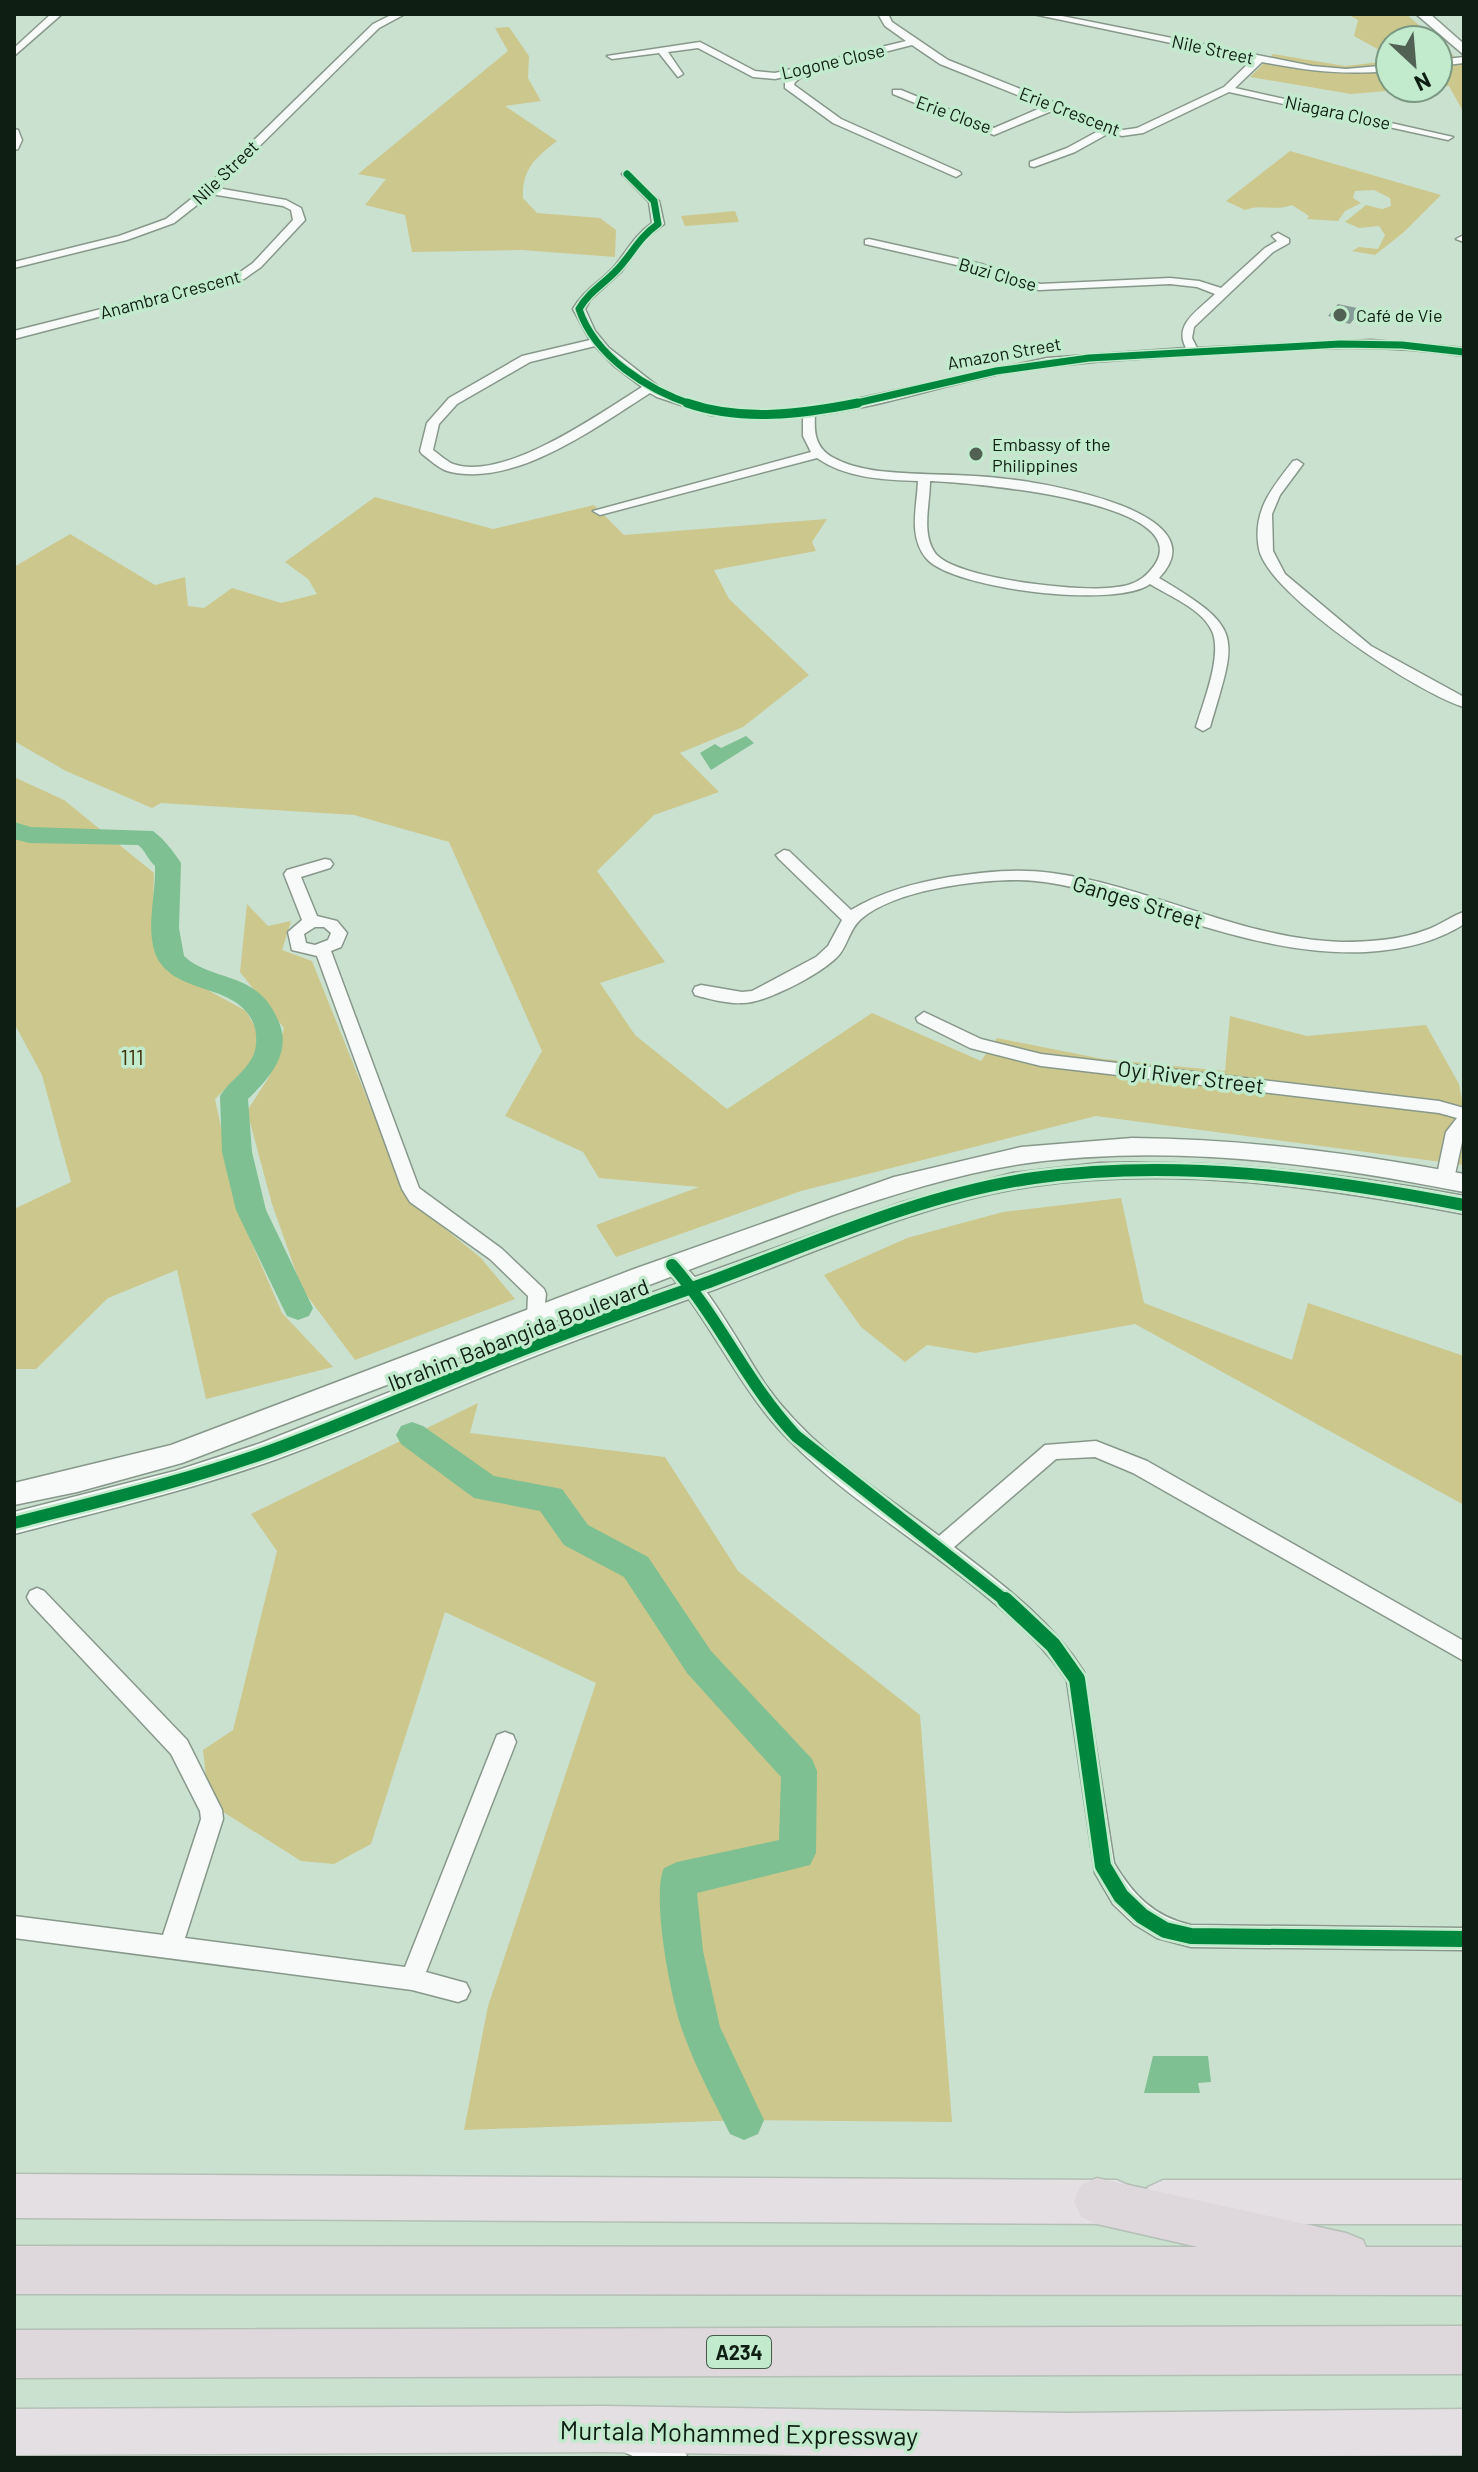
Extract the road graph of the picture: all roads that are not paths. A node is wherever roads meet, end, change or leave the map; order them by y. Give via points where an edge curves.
1 (57, 14) edge
2 (400, 14) edge
3 (883, 14) edge
4 (1038, 14) edge
5 (1422, 14) edge
6 (1442, 14) edge
7 (1464, 33) edge
8 (916, 41) junction
9 (661, 49) junction
10 (1464, 51) edge
11 (14, 53) edge
12 (612, 56) dead end
13 (1259, 59) junction
14 (1374, 69) edge
15 (804, 71) junction
16 (678, 74) dead end
17 (1228, 89) junction
18 (897, 92) dead end
19 (1054, 106) junction
20 (1109, 129) junction
21 (14, 132) edge
22 (1448, 137) dead end
23 (14, 147) edge
24 (1034, 164) dead end
25 (627, 174) dead end
26 (956, 174) dead end
27 (209, 190) junction
28 (1278, 236) dead end
29 (869, 242) dead end
30 (14, 265) edge
31 (1223, 293) junction
32 (14, 335) edge
33 (598, 342) junction
34 (1193, 351) junction
35 (1464, 352) edge
36 (649, 388) junction
37 (809, 412) junction
38 (819, 454) junction
39 (1297, 464) dead end
40 (924, 477) junction
41 (600, 511) dead end
42 (1151, 579) junction
43 (1464, 703) edge
44 (1203, 727) dead end
45 (784, 855) dead end
46 (325, 864) dead end
47 (1464, 917) edge
48 (851, 919) junction
49 (311, 922) junction
50 (323, 950) junction
51 (701, 991) dead end
52 (924, 1018) dead end
53 (1464, 1114) edge
54 (1464, 1121) edge
55 (1455, 1181) edge
56 (1464, 1205) edge
57 (672, 1265) junction
58 (695, 1288) junction
59 (536, 1317) junction
60 (14, 1494) edge
61 (14, 1523) edge
62 (940, 1547) junction
63 (37, 1597) dead end
64 (1464, 1652) edge
65 (505, 1742) dead end
66 (14, 1927) edge
67 (1464, 1939) edge
68 (170, 1949) junction
69 (412, 1979) junction
70 (458, 1991) dead end
71 (14, 2196) edge
72 (1097, 2201) junction
73 (1464, 2202) edge
74 (14, 2270) edge
75 (1409, 2271) junction
76 (1464, 2271) edge
77 (1464, 2350) edge
78 (14, 2354) edge
79 (603, 2429) junction
80 (14, 2432) edge
81 (1464, 2432) edge
82 (1068, 2436) junction
83 (670, 2458) edge
84 (956, 2458) edge

1 - 11 street
2 - 27 street, Nile Street via 376,26
3 - 8 street, Erie Crescent via 888,24
4 - 13 street, Nile Street
5 - 10 street
6 - 7 street
8 - 15 street, Logone Close
8 - 19 street, Erie Crescent via 944,62
9 - 12 street, Logone Close
9 - 15 street, Logone Close via 700,45 753,74
9 - 16 street
13 - 14 street, Nile Street via 1329,72
13 - 17 street, Erie Crescent
15 - 26 street via 789,86 827,114
17 - 20 street, Erie Crescent via 1139,131
17 - 22 street, Niagara Close
18 - 19 street, Erie Close via 994,132
19 - 20 street, Erie Crescent
20 - 24 street
21 - 23 street
25 - 33 street, Amazon Street via 654,201 658,224 640,237 579,309 583,324
27 - 30 street, Nile Street via 170,221 147,231
27 - 32 street, Anambra Crescent via 286,203 296,208 299,220 240,277
28 - 31 street via 1285,241
29 - 31 street, Buzi Close via 977,266 1039,287 1170,281
31 - 34 street via 1188,326 1186,338
33 - 36 street, Amazon Street
33 - 36 street via 526,359 453,401 433,423 426,451 435,462 457,470 519,463
34 - 35 street, Amazon Street via 1373,342
34 - 37 street, Amazon Street via 1045,362
36 - 37 street, Amazon Street via 672,400 732,414
37 - 38 street via 808,438
38 - 40 street via 849,469
38 - 41 street
39 - 43 street via 1265,514 1263,538 1273,566 1366,649
40 - 42 street via 1033,485 1138,517 1158,531 1167,551
40 - 42 street via 920,529 928,553 949,568 1078,594 1104,594
42 - 44 street via 1209,618 1222,636
45 - 48 street
46 - 49 street via 292,874
47 - 48 street, Ganges Street via 1398,944 1312,948 1230,930 1076,880 1039,875 924,888 873,905
48 - 51 street via 830,954 756,996
49 - 50 street via 332,925 339,933
49 - 50 street via 299,928 295,942 302,949
50 - 59 street via 411,1189 496,1254 537,1294
52 - 53 street, Oyi River Street via 976,1044 1041,1060
54 - 55 street via 1455,1132
55 - 57 street, Ibrahim Babangida Boulevard via 1241,1149 1103,1148 1021,1156 900,1183
56 - 58 street, Ibrahim Babangida Boulevard via 1327,1181 1258,1175 1148,1170 1044,1176 911,1208
57 - 58 street
57 - 59 street, Ibrahim Babangida Boulevard
58 - 61 street, Ibrahim Babangida Boulevard via 269,1451 175,1482
58 - 62 street via 760,1394 790,1429
59 - 60 street, Ibrahim Babangida Boulevard via 173,1455
62 - 64 street via 1052,1451 1096,1449 1140,1467
62 - 67 street via 1051,1639 1077,1679 1103,1866 1121,1896 1142,1916 1165,1930 1191,1936
63 - 68 street via 179,1747 211,1810
65 - 69 street
66 - 68 street
68 - 69 street
69 - 70 street
71 - 72 highway
72 - 73 highway
72 - 75 highway
74 - 75 highway
75 - 76 highway
77 - 78 highway, A234
79 - 80 highway, Murtala Mohammed Expressway
79 - 82 highway, Murtala Mohammed Expressway
79 - 83 street via 654,2446
81 - 82 highway, Murtala Mohammed Expressway
82 - 84 street

